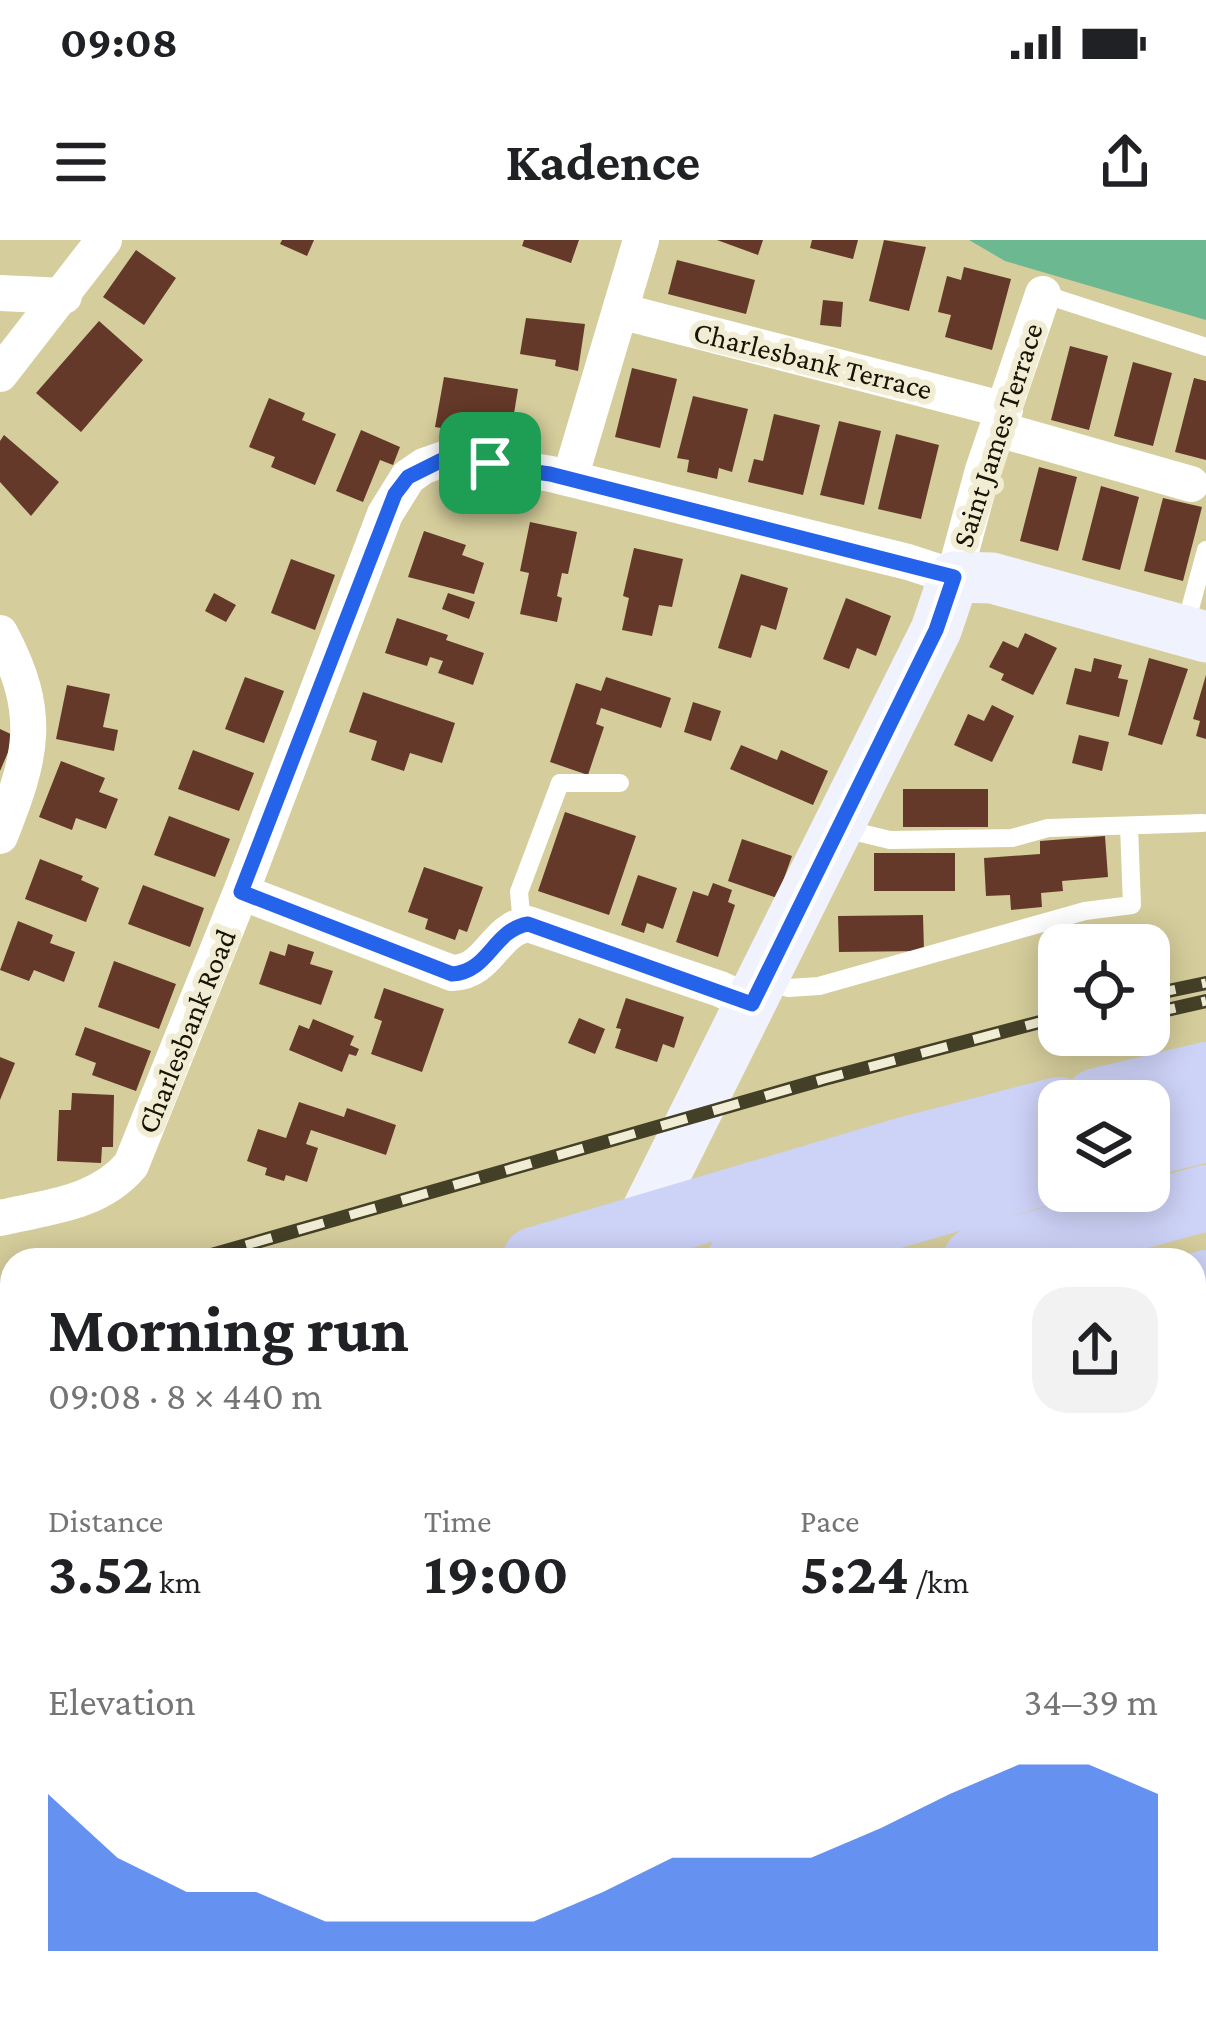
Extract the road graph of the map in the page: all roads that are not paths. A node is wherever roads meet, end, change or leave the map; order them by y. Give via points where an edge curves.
1 (104, 240) edge
2 (641, 240) edge
3 (0, 293) edge
4 (1043, 294) joint
5 (64, 296) junction
6 (620, 311) junction
7 (1206, 346) edge
8 (0, 374) edge
9 (1002, 420) junction
10 (570, 478) junction
11 (1191, 484) dead end
12 (1206, 550) edge
13 (954, 577) junction
14 (1086, 605) junction
15 (0, 633) edge
16 (1195, 634) edge
17 (925, 652) junction
18 (620, 783) dead end
19 (1203, 823) dead end
20 (1129, 826) junction
21 (840, 827) junction
22 (0, 836) edge
23 (241, 892) junction
24 (523, 925) junction
25 (758, 992) junction
26 (1206, 1075) edge
27 (1170, 1084) edge
28 (1038, 1115) edge
29 (1206, 1129) edge
30 (1170, 1138) edge
31 (1038, 1174) edge
32 (1206, 1198) edge
33 (0, 1217) edge
34 (575, 1248) edge
35 (629, 1248) edge
36 (782, 1248) edge
37 (1021, 1248) edge

1 - 5 street
2 - 6 street
3 - 5 street
4 - 7 lane
4 - 9 street, Saint James Terrace
5 - 8 street
6 - 9 street, Charlesbank Terrace
6 - 10 street
9 - 11 street, Charlesbank Terrace
9 - 13 street, Saint James Terrace
10 - 13 street, Charlesbank Road
10 - 23 street, Charlesbank Road via 444,459 408,477 385,514
12 - 16 lane
13 - 14 street, Charlesbank Road via 992,578
13 - 17 street
14 - 16 street, Charlesbank Road
14 - 17 street, Charlesbank Road via 1019,600 979,609
15 - 22 street via 16,668 29,756
17 - 21 street
18 - 24 lane via 560,783 519,892
19 - 20 lane
20 - 21 lane via 890,839
20 - 25 lane via 1132,905 819,986
21 - 25 street
23 - 24 street via 452,974 480,965
23 - 33 street, Charlesbank Road via 130,1165 91,1196
24 - 25 street
25 - 35 street
26 - 27 highway
28 - 34 highway
29 - 30 highway
31 - 36 highway
32 - 37 highway

